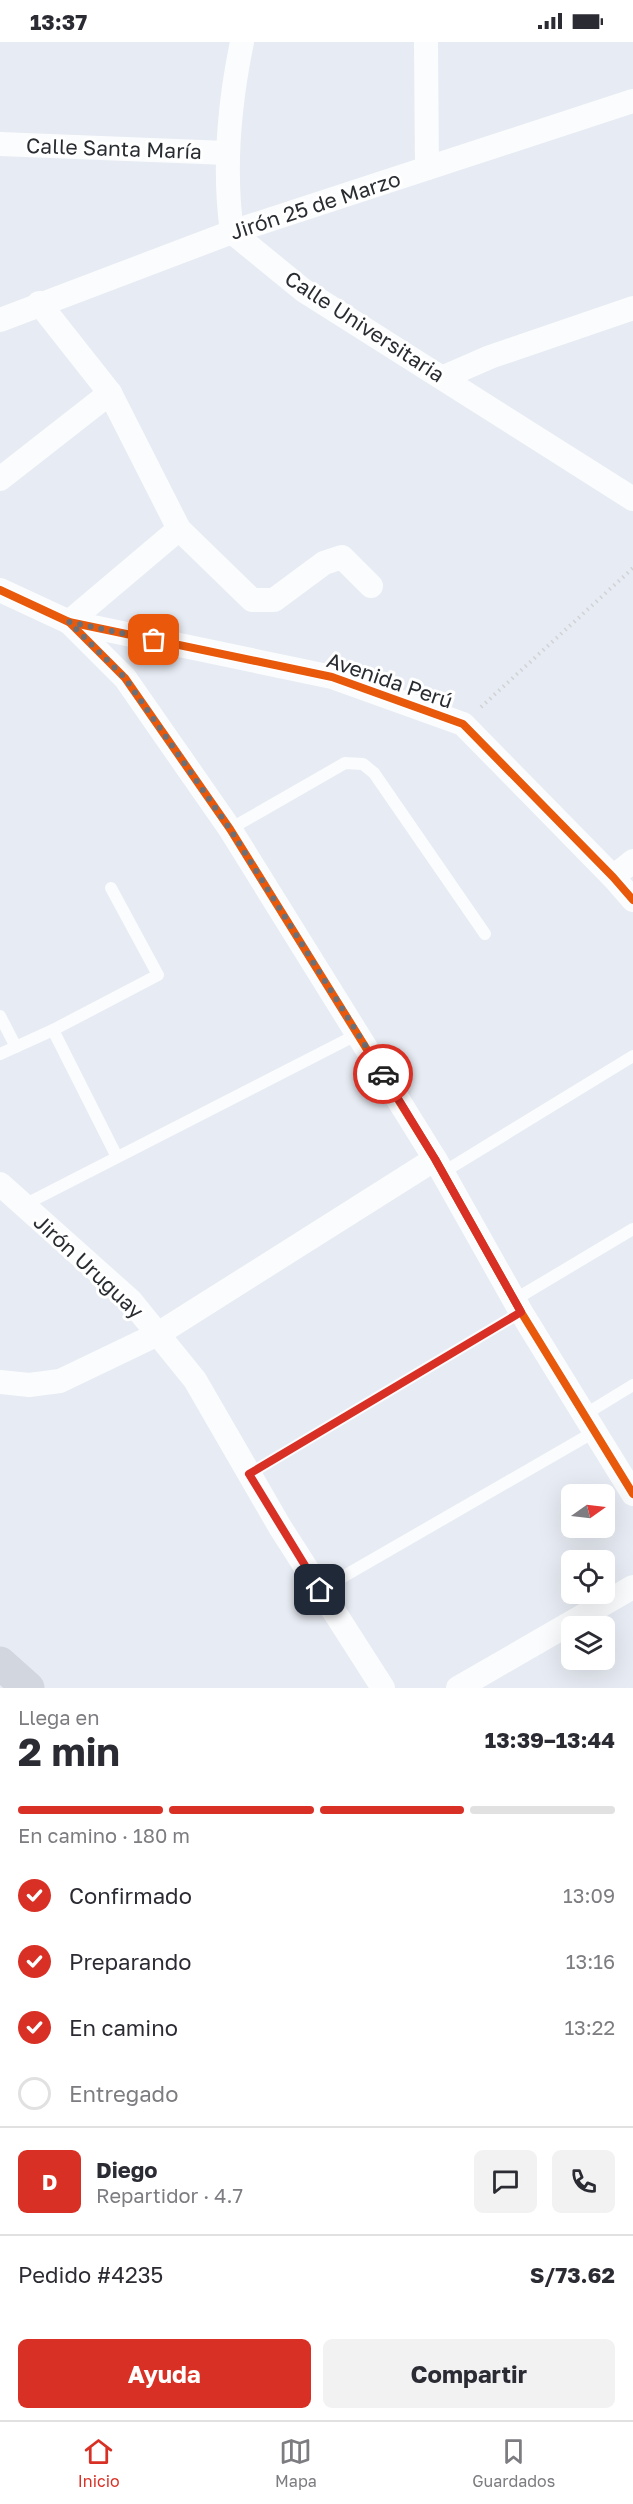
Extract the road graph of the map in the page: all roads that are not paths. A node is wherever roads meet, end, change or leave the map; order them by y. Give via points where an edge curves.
1 (242, 42) edge
2 (426, 42) edge
3 (633, 101) edge
4 (0, 144) edge
5 (227, 153) junction
6 (427, 168) junction
7 (232, 232) junction
8 (39, 303) junction
9 (633, 308) edge
10 (0, 320) edge
11 (444, 377) junction
12 (110, 393) junction
13 (0, 479) edge
14 (633, 499) edge
15 (179, 529) junction
16 (371, 586) dead end
17 (0, 590) edge
18 (69, 622) junction
19 (230, 829) junction
20 (633, 861) edge
21 (613, 877) junction
22 (111, 888) dead end
23 (633, 900) edge
24 (485, 934) dead end
25 (0, 1016) edge
26 (53, 1030) junction
27 (358, 1034) junction
28 (16, 1047) junction
29 (0, 1054) edge
30 (633, 1056) edge
31 (117, 1157) junction
32 (439, 1166) junction
33 (0, 1184) edge
34 (24, 1205) junction
35 (633, 1229) edge
36 (517, 1306) junction
37 (158, 1334) junction
38 (0, 1382) edge
39 (633, 1385) edge
40 (589, 1423) junction
41 (249, 1474) junction
42 (633, 1494) edge
43 (633, 1587) edge
44 (320, 1590) junction
45 (0, 1663) edge
46 (28, 1688) edge
47 (383, 1688) edge
48 (458, 1688) edge

1 - 5 street
2 - 6 street
3 - 6 street, Jirón 25 de Marzo
4 - 5 street, Calle Santa María
5 - 7 street
6 - 7 street, Jirón 25 de Marzo
7 - 8 street, Jirón 25 de Marzo
7 - 11 street, Calle Universitaria via 303,290
8 - 10 street, Jirón 25 de Marzo
8 - 12 street
9 - 11 street via 489,357
11 - 14 street, Calle Universitaria
12 - 13 street
12 - 15 street
15 - 16 street via 252,600 274,600 324,563 342,557
15 - 18 street
17 - 18 street, Avenida Perú
18 - 19 street via 125,678
18 - 21 street, Avenida Perú via 332,677 463,724
19 - 24 lane via 345,764 363,764 374,773
19 - 27 street
20 - 21 street
21 - 23 street, Avenida Perú
22 - 26 lane via 158,975
25 - 28 lane
26 - 28 lane
26 - 31 lane
27 - 31 lane
27 - 32 street
28 - 29 lane
30 - 32 lane
31 - 34 lane
32 - 36 street
32 - 37 street
33 - 34 street, Jirón Uruguay
34 - 37 street, Jirón Uruguay via 131,1301
35 - 36 lane
36 - 40 street
36 - 41 lane
37 - 38 street via 60,1381
37 - 41 street, Jirón Uruguay via 195,1380
39 - 40 lane
40 - 42 street
40 - 44 lane
41 - 44 street, Jirón Uruguay
43 - 48 street
44 - 47 street, Jirón Uruguay
45 - 46 highway

